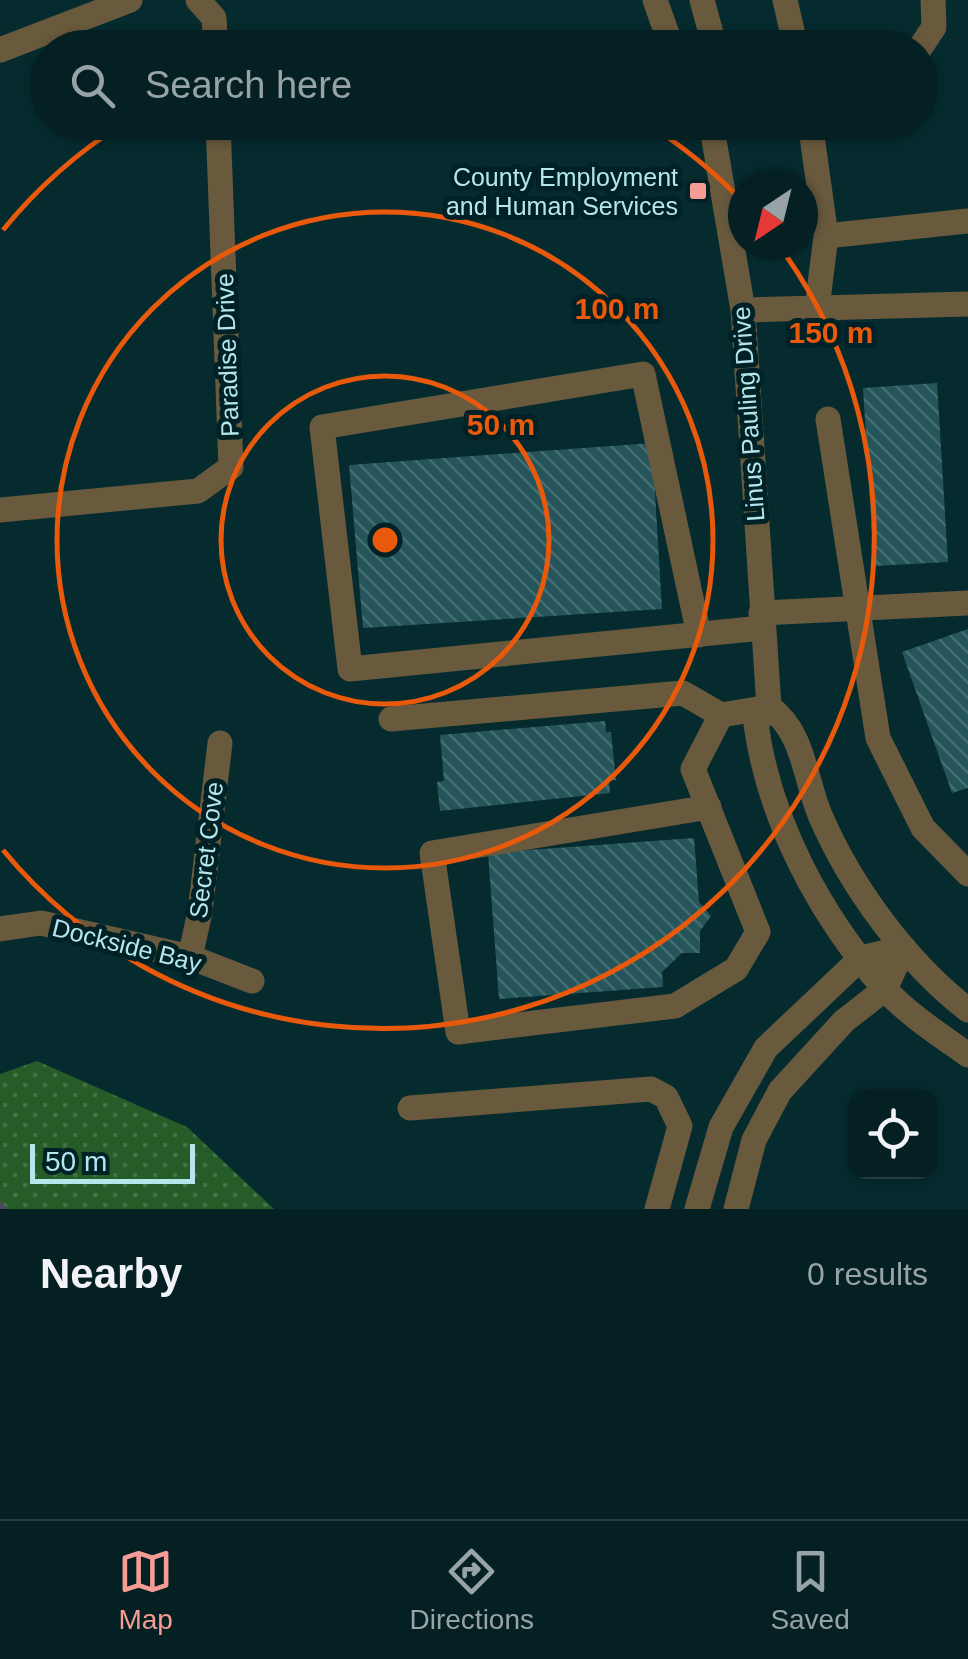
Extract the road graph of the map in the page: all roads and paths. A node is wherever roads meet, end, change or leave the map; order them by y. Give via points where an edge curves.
1 (130, 0) edge
2 (198, 0) edge
3 (656, 0) edge
4 (702, 0) edge
5 (785, 0) edge
6 (933, 0) edge
7 (52, 30) edge
8 (215, 30) edge
9 (666, 30) edge
10 (710, 30) edge
11 (792, 30) edge
12 (932, 30) edge
13 (30, 38) edge
14 (0, 50) edge
15 (219, 140) edge
16 (715, 140) edge
17 (813, 140) edge
18 (968, 221) edge
19 (826, 236) junction
20 (968, 304) edge
21 (817, 308) junction
22 (743, 310) junction
23 (828, 419) dead end
24 (0, 510) edge
25 (968, 603) edge
26 (856, 608) junction
27 (761, 621) junction
28 (699, 634) junction
29 (769, 707) junction
30 (721, 714) junction
31 (391, 719) dead end
32 (220, 742) dead end
33 (708, 808) junction
34 (968, 874) edge
35 (0, 930) edge
36 (904, 948) junction
37 (190, 957) junction
38 (861, 958) junction
39 (252, 981) dead end
40 (885, 989) junction
41 (968, 1010) edge
42 (968, 1055) edge
43 (410, 1108) dead end
44 (658, 1209) edge
45 (697, 1209) edge
46 (736, 1209) edge

1 - 7 street
2 - 8 street via 214,18
3 - 9 street
4 - 10 street
5 - 11 street
6 - 12 street
13 - 14 street
15 - 24 street, Paradise Drive via 232,468 198,491
16 - 22 street, Linus Pauling Drive
17 - 19 street
18 - 19 street
19 - 21 street
20 - 21 street
21 - 22 street
22 - 27 street, Linus Pauling Drive
23 - 26 street
25 - 26 street
26 - 27 street
26 - 34 street via 878,738 923,828
27 - 28 street
27 - 29 street, Linus Pauling Drive
28 - 28 street via 350,669 322,426 642,374
29 - 30 street
29 - 36 street via 790,722 820,814
29 - 38 street, Linus Pauling Drive via 756,724 776,804 813,885
30 - 31 street via 683,693
30 - 33 street via 693,768
32 - 37 street, Secret Cove
33 - 33 street via 758,932 736,969 675,1006 458,1032 432,852
35 - 37 street, Dockside Bay via 41,924
36 - 38 street
36 - 40 street
36 - 41 street
37 - 39 street, Dockside Bay
38 - 40 street, Linus Pauling Drive
38 - 45 street via 784,1028 751,1070 721,1127
40 - 42 street, Linus Pauling Drive
40 - 46 street via 844,1021 780,1092 754,1140
43 - 44 street via 651,1089 666,1097 680,1126

